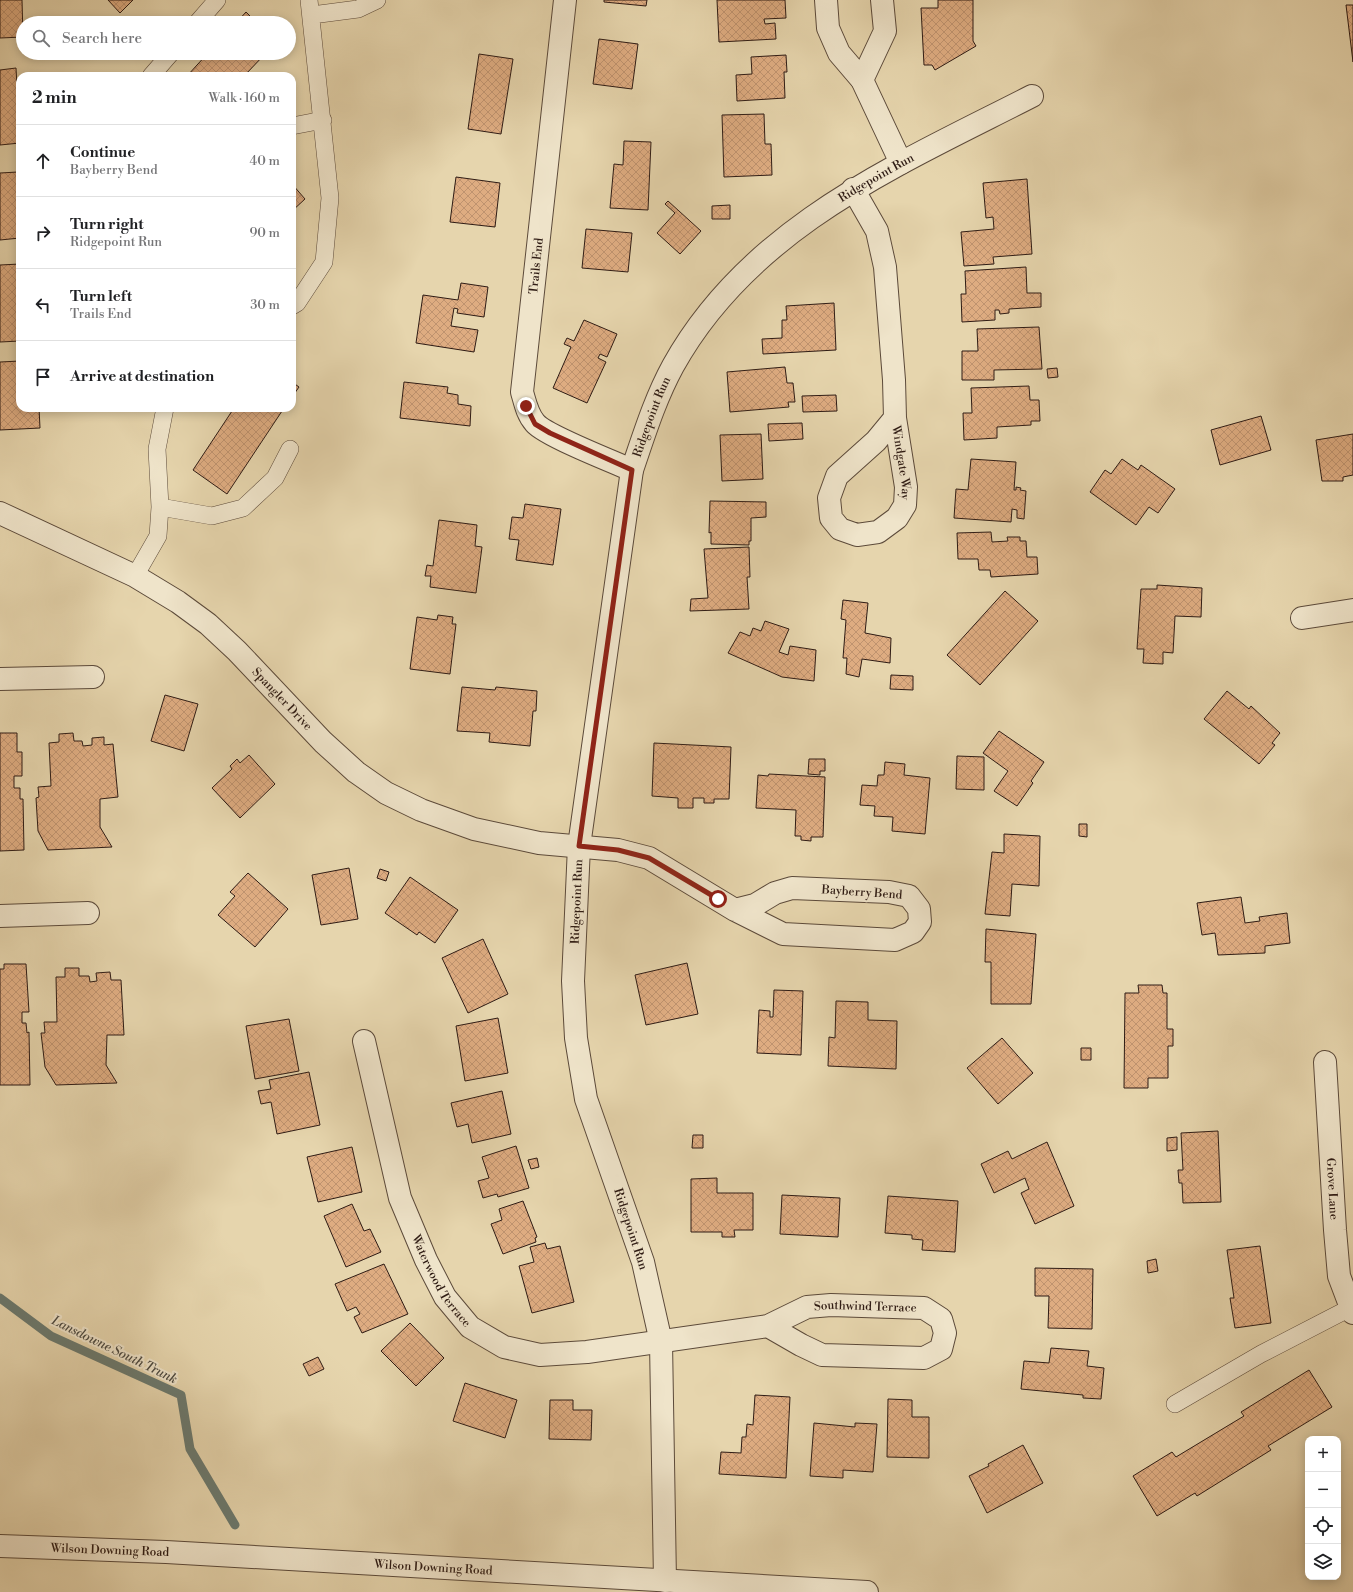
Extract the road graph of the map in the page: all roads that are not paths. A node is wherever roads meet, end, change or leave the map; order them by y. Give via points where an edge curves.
1 (217, 0) edge
2 (377, 0) edge
3 (565, 0) edge
4 (826, 0) edge
5 (882, 0) edge
6 (311, 8) edge
7 (203, 16) edge
8 (165, 60) edge
9 (154, 72) edge
10 (862, 80) junction
11 (1032, 96) dead end
12 (323, 120) junction
13 (296, 125) edge
14 (901, 163) junction
15 (853, 189) junction
16 (296, 304) edge
17 (164, 412) edge
18 (895, 418) junction
19 (290, 449) dead end
20 (632, 470) junction
21 (160, 507) junction
22 (0, 513) edge
23 (135, 576) junction
24 (1353, 610) edge
25 (1302, 618) dead end
26 (93, 677) dead end
27 (0, 679) edge
28 (579, 846) junction
29 (735, 910) junction
30 (88, 913) dead end
31 (0, 916) edge
32 (364, 1041) dead end
33 (1325, 1062) dead end
34 (1352, 1311) edge
35 (768, 1326) junction
36 (661, 1342) junction
37 (1175, 1404) dead end
38 (0, 1546) edge
39 (665, 1581) junction
40 (867, 1592) edge

1 - 7 lane
2 - 6 lane via 358,10
3 - 20 street, Trails End via 522,392 535,424
4 - 10 street via 828,28 839,53
5 - 10 street via 885,31
6 - 12 lane
8 - 9 lane
10 - 14 street
11 - 14 street, Ridgepoint Run
12 - 13 lane
12 - 16 lane via 330,198 324,262
14 - 15 street, Ridgepoint Run
15 - 18 street, Windgate Way via 877,231 885,268
15 - 20 street, Ridgepoint Run via 779,241 732,284 699,326 673,366 651,413
17 - 21 lane via 157,449
18 - 18 street, Windgate Way via 904,466 905,504 897,518 878,532 856,535 840,529 831,518 829,498 836,476 876,441
19 - 21 lane via 275,478 243,508 212,516
20 - 28 street, Ridgepoint Run
21 - 23 lane via 158,536
22 - 23 street, Spangler Drive
23 - 28 street, Spangler Drive via 208,624 323,742 356,772 386,793 421,810 474,829 539,843
24 - 25 street
26 - 27 street
28 - 29 street, Bayberry Bend via 618,850 649,858
28 - 36 street, Ridgepoint Run via 573,981 576,1038 586,1099 643,1262
29 - 29 street, Bayberry Bend via 783,934 895,940 913,932 920,922 919,909 909,896 889,892 792,888 775,893 755,905
30 - 31 street
32 - 36 street, Waterwood Terrace via 400,1198 445,1297 470,1327 504,1347 540,1355 587,1352
33 - 34 street, Grove Lane via 1339,1276
34 - 37 lane via 1261,1354
35 - 35 street, Southwind Terrace via 822,1355 845,1356 924,1358 941,1349 945,1333 941,1319 924,1308 831,1305 807,1307
35 - 36 street, Southwind Terrace
36 - 39 street, Ridgepoint Run
38 - 39 street, Wilson Downing Road via 166,1552
39 - 40 street, Wilson Downing Road

